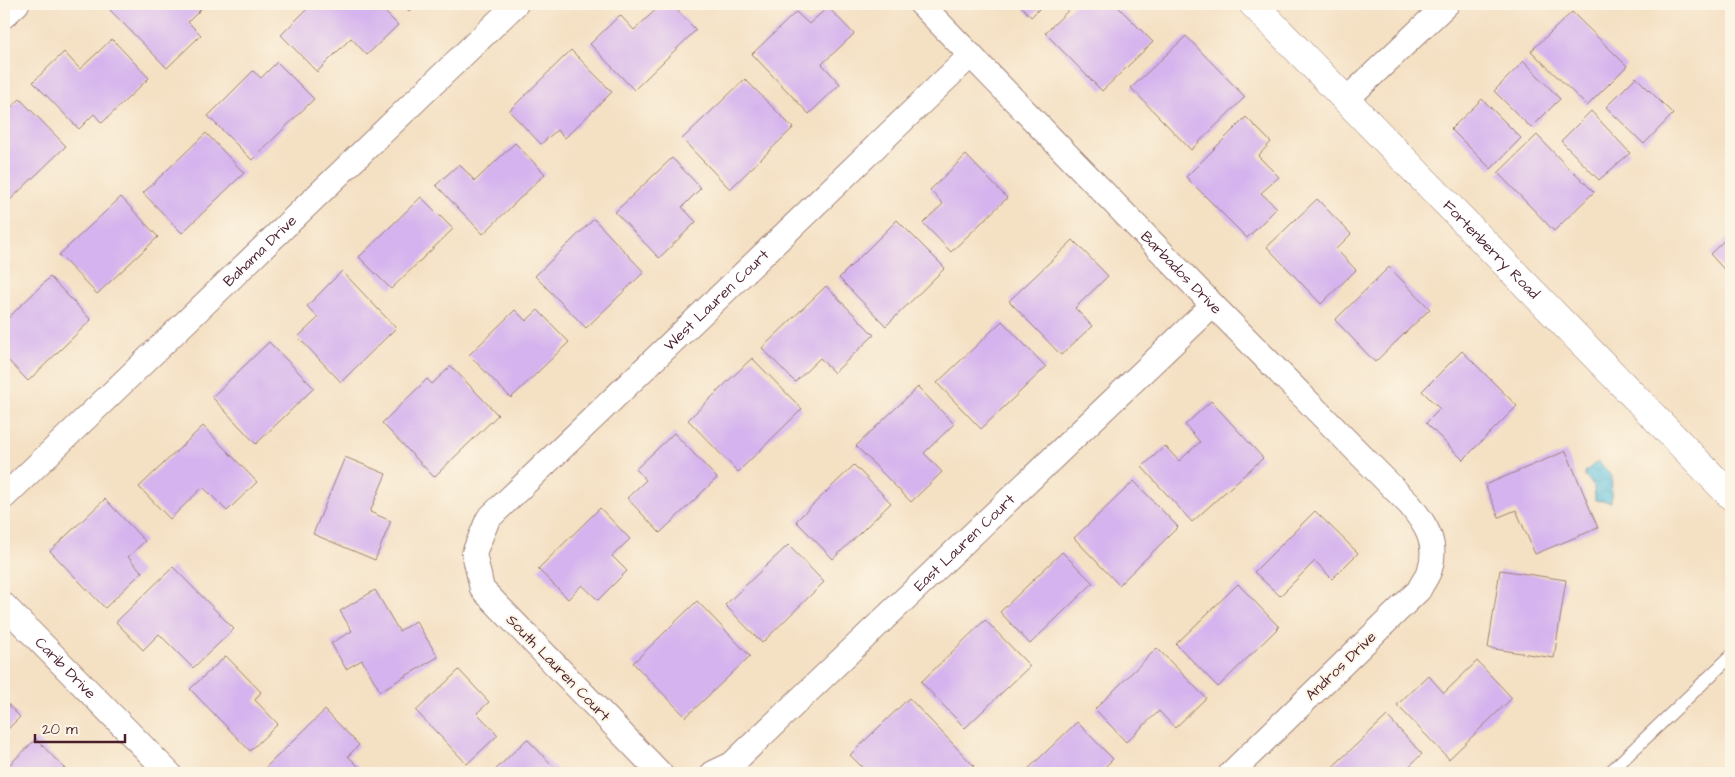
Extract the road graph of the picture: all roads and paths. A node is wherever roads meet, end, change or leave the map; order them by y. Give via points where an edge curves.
1 (17, 4) edge
2 (516, 4) edge
3 (921, 4) edge
4 (1253, 4) edge
5 (1447, 4) edge
6 (4, 16) edge
7 (971, 55) junction
8 (1347, 99) junction
9 (1213, 305) junction
10 (1731, 496) edge
11 (4, 498) edge
12 (1433, 547) joint
13 (474, 553) joint
14 (4, 604) edge
15 (1731, 656) edge
16 (169, 773) edge
17 (660, 773) edge
18 (713, 773) edge
19 (1231, 773) edge
20 (1609, 773) edge

1 - 6 street
2 - 11 street, Bahama Drive
3 - 7 street, Barbados Drive
4 - 8 street, Fortenberry Road
5 - 8 street
7 - 9 street, Barbados Drive
7 - 13 street, West Lauren Court via 488,519
8 - 10 street, Fortenberry Road
9 - 12 street, Barbados Drive via 1410,505 1425,525
9 - 18 street, East Lauren Court via 732,764
12 - 19 street, Andros Drive via 1430,570 1419,590
13 - 17 street, South Lauren Court via 482,589
14 - 16 street, Carib Drive
15 - 20 lane

